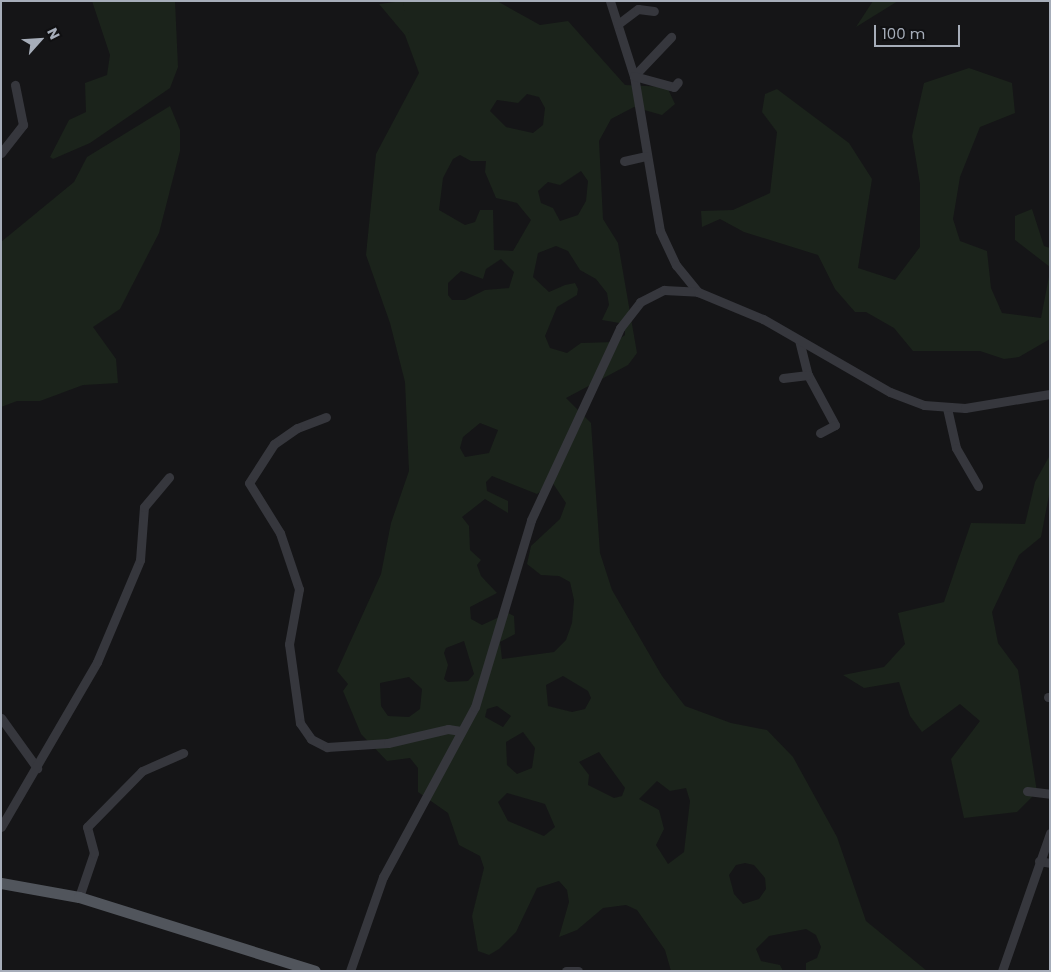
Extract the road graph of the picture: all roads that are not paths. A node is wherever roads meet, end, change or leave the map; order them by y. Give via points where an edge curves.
1 (610, 1) edge
2 (654, 11) dead end
3 (618, 24) junction
4 (671, 37) dead end
5 (634, 76) junction
6 (678, 82) dead end
7 (15, 85) dead end
8 (1, 153) edge
9 (645, 156) junction
10 (624, 161) dead end
11 (698, 292) junction
12 (799, 340) junction
13 (808, 375) junction
14 (783, 378) dead end
15 (1050, 394) edge
16 (947, 408) junction
17 (326, 417) dead end
18 (820, 432) dead end
19 (169, 477) dead end
20 (978, 486) dead end
21 (1, 718) edge
22 (461, 731) junction
23 (183, 753) dead end
24 (37, 768) junction
25 (1026, 791) dead end
26 (1050, 794) edge
27 (1, 827) edge
28 (1050, 833) edge
29 (1040, 861) junction
30 (1050, 863) edge
31 (1, 882) edge
32 (79, 897) junction
33 (315, 971) edge
34 (350, 971) edge
35 (566, 971) edge
36 (578, 971) edge
37 (1002, 971) edge

1 - 3 street
2 - 3 street via 638,9
3 - 5 street
4 - 5 street
5 - 6 street via 674,87
5 - 9 street
7 - 8 street via 23,124
9 - 10 street
9 - 11 street via 660,231 676,265
11 - 12 street via 763,319
11 - 22 street via 652,293 634,307 620,328 529,525 477,702
12 - 13 street
12 - 16 street via 897,395
13 - 14 street
13 - 18 street via 836,425
15 - 16 street
16 - 20 street via 956,448
17 - 22 street via 297,428 274,444 249,484 280,532 299,589 289,644 300,723 311,739 328,747 388,743 448,729
19 - 24 street via 144,507 140,560 97,662
21 - 24 street
22 - 34 street via 383,877
23 - 32 street via 142,771 87,827 94,853
24 - 27 street
25 - 26 street
28 - 29 street
29 - 30 street
29 - 37 street
31 - 32 main road
32 - 33 main road
35 - 36 street

